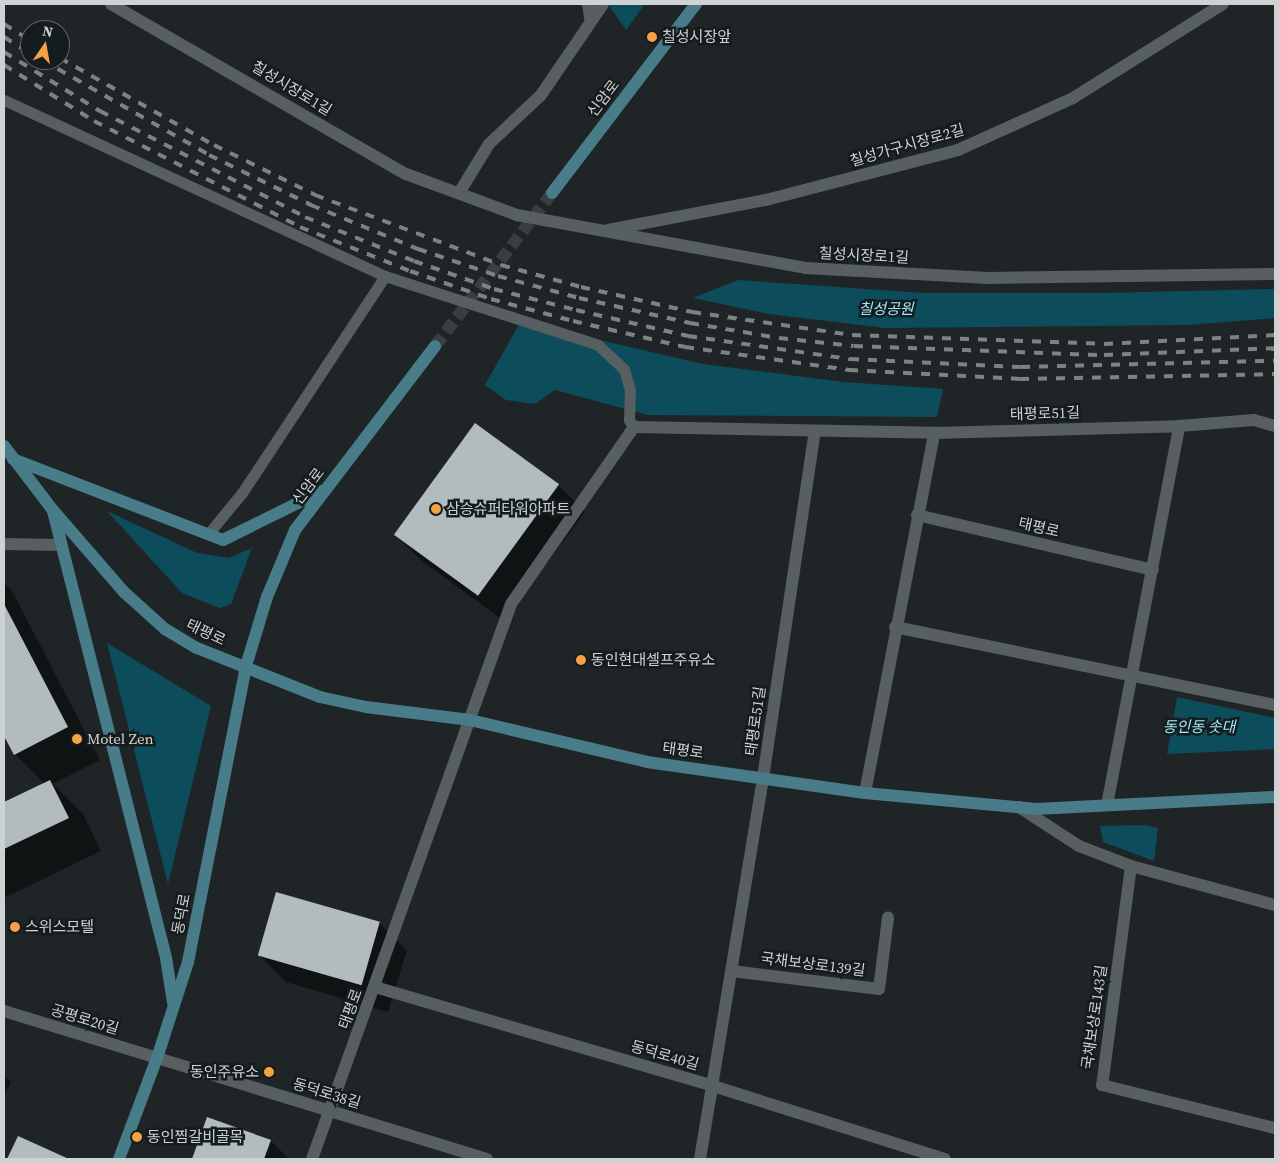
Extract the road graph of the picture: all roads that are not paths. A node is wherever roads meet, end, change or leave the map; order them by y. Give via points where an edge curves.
1 (111, 4) edge
2 (588, 4) edge
3 (603, 4) edge
4 (687, 4) edge
5 (696, 4) edge
6 (1223, 4) edge
7 (133, 9) edge
8 (591, 22) junction
9 (679, 23) junction
10 (4, 100) edge
11 (459, 193) junction
12 (552, 193) tunnel mouth
13 (599, 231) junction
14 (1275, 274) edge
15 (385, 276) junction
16 (436, 346) tunnel mouth
17 (1275, 418) edge
18 (1254, 420) junction
19 (1179, 426) junction
20 (1275, 426) edge
21 (634, 427) junction
22 (815, 432) junction
23 (934, 433) junction
24 (4, 446) edge
25 (13, 459) junction
26 (326, 489) junction
27 (52, 509) junction
28 (917, 516) junction
29 (208, 534) junction
30 (4, 544) edge
31 (61, 545) junction
32 (1152, 570) junction
33 (895, 627) junction
34 (246, 666) junction
35 (1132, 674) junction
36 (1275, 705) edge
37 (470, 720) junction
38 (763, 778) junction
39 (865, 793) junction
40 (1275, 797) edge
41 (1107, 805) junction
42 (1019, 807) junction
43 (1132, 866) junction
44 (1275, 905) edge
45 (888, 918) dead end
46 (732, 971) junction
47 (375, 987) junction
48 (174, 1006) junction
49 (4, 1011) edge
50 (157, 1058) junction
51 (713, 1086) junction
52 (329, 1111) junction
53 (1275, 1128) edge
54 (119, 1159) edge
55 (312, 1159) edge
56 (487, 1159) edge
57 (700, 1159) edge
58 (945, 1159) edge

1 - 7 street, 칠성시장로1길
2 - 8 street
3 - 8 street
4 - 9 street, 신암로
5 - 9 main road, 신암로
6 - 13 street, 칠성가구시장로2길 via 1073,98 958,150 766,200
7 - 11 street, 칠성시장로1길 via 406,174
8 - 11 street via 542,95 489,144
9 - 12 main road, 신암로
10 - 15 lane
11 - 13 street, 칠성시장로1길 via 517,215
13 - 14 street, 칠성시장로1길 via 805,268 989,278
15 - 21 lane via 598,345 624,369 630,390 629,420
15 - 29 lane via 241,494
16 - 26 main road, 신암로
17 - 18 street
18 - 19 street, 태평로51길
18 - 20 street, 태평로51길
19 - 23 street, 태평로51길
19 - 32 street
21 - 22 street, 태평로51길
21 - 37 street, 태평로 via 511,604
22 - 23 street, 태평로51길
22 - 38 street, 태평로51길
23 - 28 street
24 - 25 main road, 태평로
25 - 27 main road, 태평로
25 - 29 main road
26 - 29 main road via 223,540
26 - 34 main road, 신암로 via 295,530 267,597
27 - 31 main road
27 - 34 main road, 태평로 via 124,592 165,629 197,648
28 - 32 street, 태평로
28 - 33 street
30 - 31 street
31 - 48 main road via 166,958
32 - 35 street
33 - 35 street
33 - 39 street
34 - 37 main road, 태평로 via 320,697 366,707
34 - 48 main road, 동덕로 via 188,962
35 - 36 street
35 - 41 street
37 - 38 main road, 태평로 via 647,762
37 - 47 street, 태평로
38 - 39 main road, 태평로
38 - 46 street
39 - 42 main road, 태평로
40 - 41 main road, 태평로
41 - 42 main road, 태평로
42 - 43 street via 1079,846
43 - 44 street
43 - 53 street, 국채보상로143길 via 1102,1085
45 - 46 street, 국채보상로139길 via 879,988
46 - 51 street
47 - 51 street, 동덕로40길
47 - 52 street, 태평로
48 - 50 main road, 동덕로
49 - 50 street, 공평로20길
50 - 52 street, 동덕로38길
50 - 54 main road, 동덕로
51 - 57 street
51 - 58 street, 동덕로40길
52 - 55 street, 태평로
52 - 56 street, 동덕로38길

